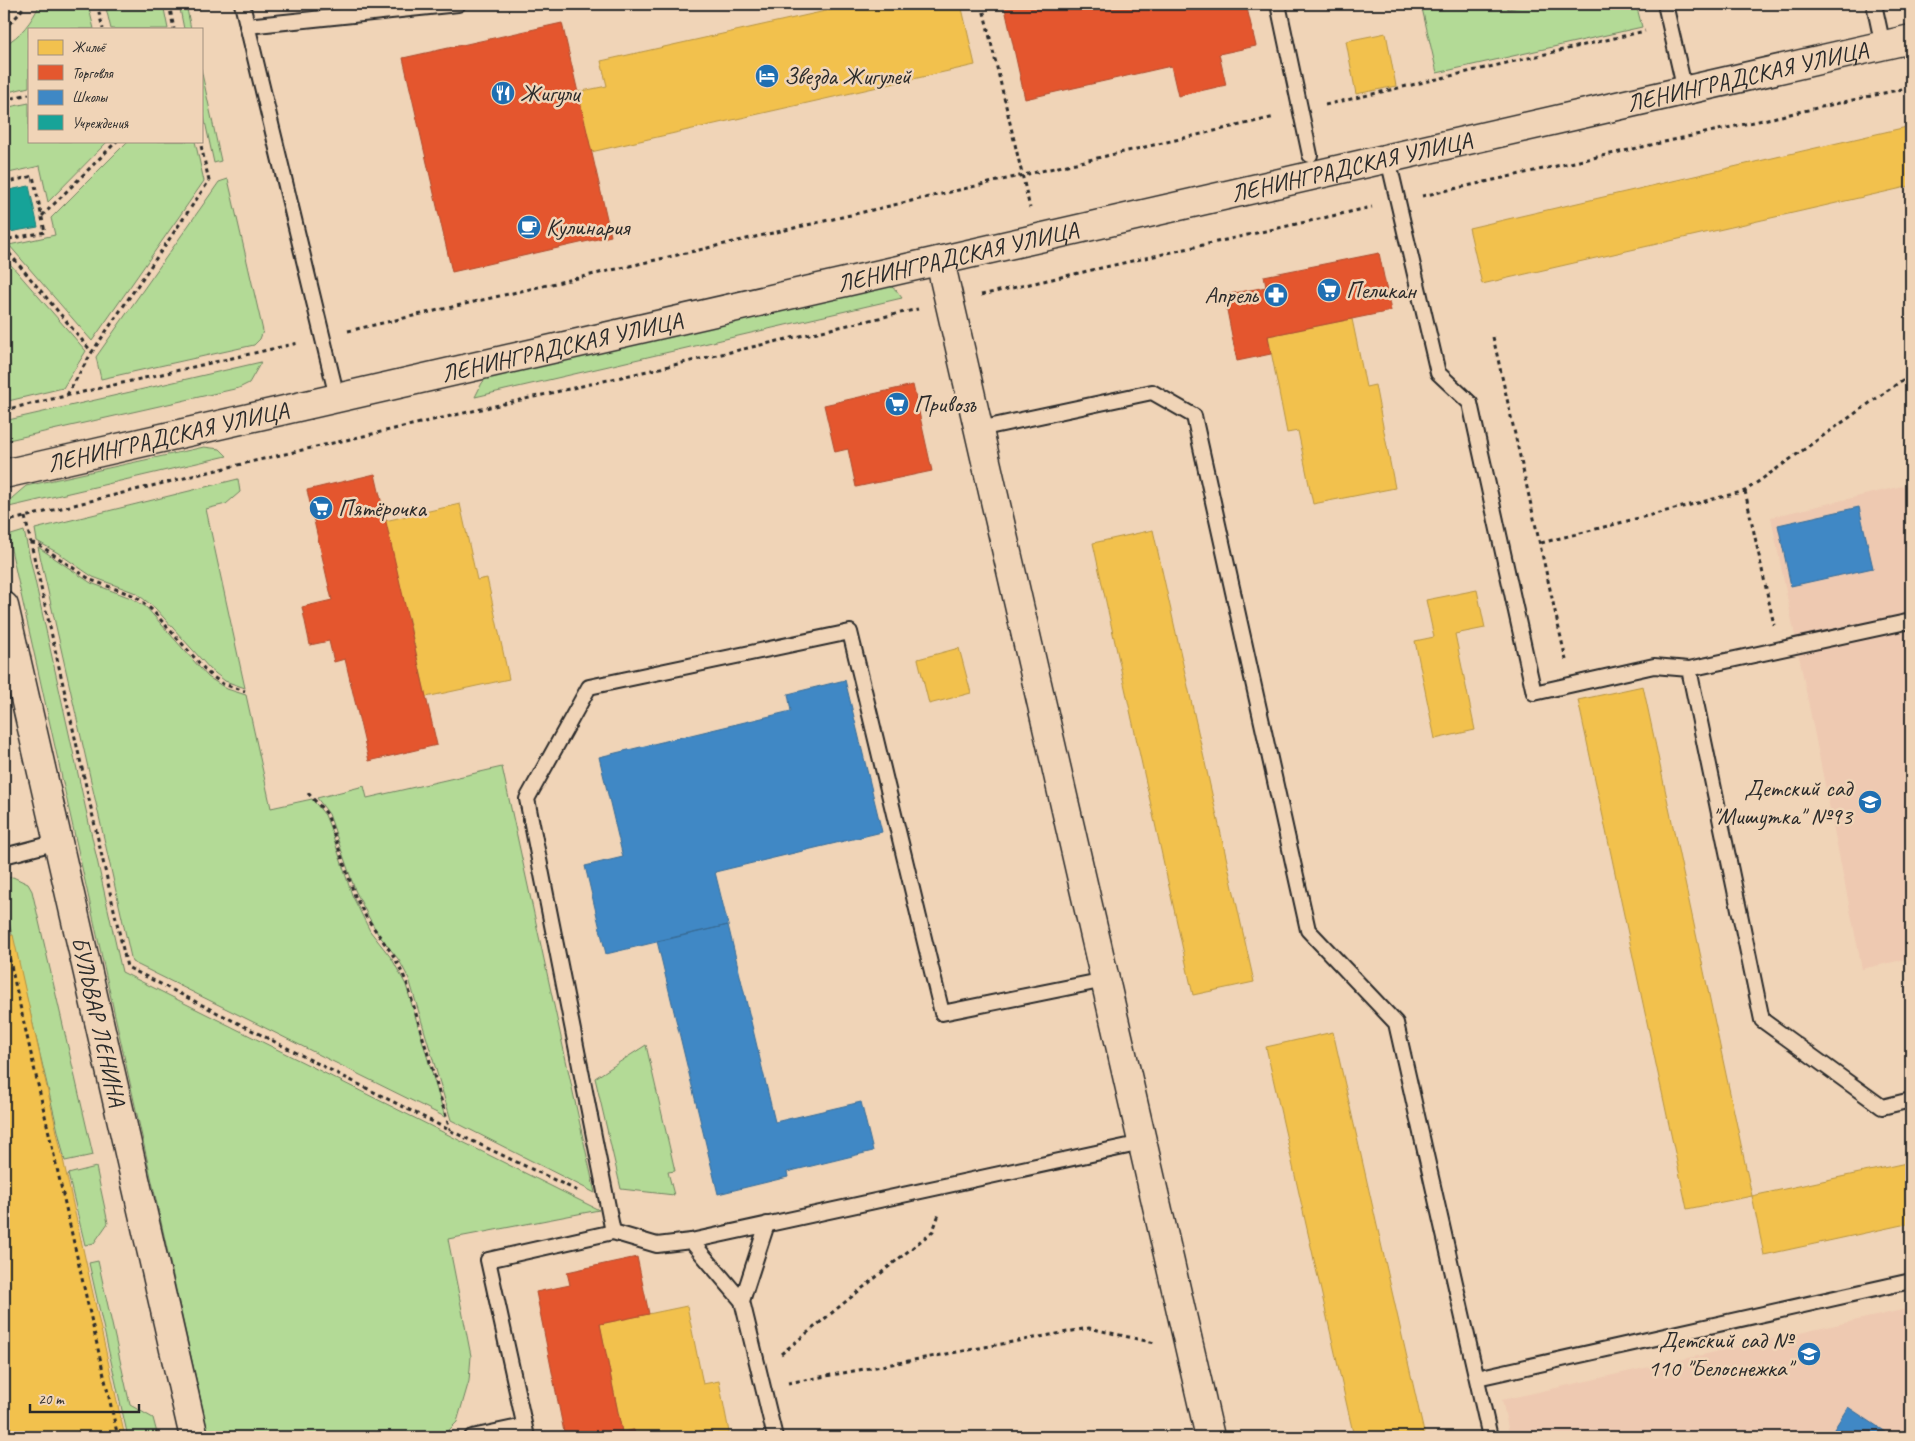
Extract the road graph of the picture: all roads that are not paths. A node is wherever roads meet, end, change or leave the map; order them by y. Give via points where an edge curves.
1 (242, 4) edge
2 (458, 4) edge
3 (1278, 4) edge
4 (1666, 4) edge
5 (1874, 4) edge
6 (247, 26) junction
7 (1911, 39) edge
8 (1883, 46) junction
9 (1685, 92) junction
10 (1310, 155) dead end
11 (1388, 159) junction
12 (940, 261) junction
13 (337, 397) junction
14 (979, 429) junction
15 (4, 474) edge
16 (4, 606) edge
17 (1911, 621) edge
18 (1689, 670) junction
19 (58, 842) junction
20 (4, 856) edge
21 (1105, 980) junction
22 (1911, 1100) edge
23 (1142, 1144) junction
24 (767, 1224) junction
25 (613, 1232) junction
26 (691, 1241) junction
27 (1911, 1281) edge
28 (742, 1301) junction
29 (1477, 1378) junction
30 (526, 1431) edge
31 (194, 1437) edge
32 (472, 1437) edge
33 (775, 1437) edge
34 (1210, 1437) edge
35 (1490, 1437) edge

1 - 6 lane
2 - 6 lane
3 - 10 lane
4 - 9 lane
5 - 8 lane
6 - 13 lane
7 - 8 street, ЛЕНИНГРАДСКАЯ УЛИЦА
8 - 9 street, ЛЕНИНГРАДСКАЯ УЛИЦА
9 - 11 street, ЛЕНИНГРАДСКАЯ УЛИЦА
11 - 12 street, ЛЕНИНГРАДСКАЯ УЛИЦА
11 - 18 lane via 1438,373 1470,403 1534,693 1654,666
12 - 13 street, ЛЕНИНГРАДСКАЯ УЛИЦА
12 - 14 street
13 - 15 street, ЛЕНИНГРАДСКАЯ УЛИЦА
14 - 21 street
14 - 29 lane via 1152,392 1194,416 1308,930 1396,1023
16 - 19 street, БУЛЬВАР ЛЕНИНА
17 - 18 lane
18 - 22 lane via 1762,1020 1882,1107
19 - 20 lane
19 - 31 street, БУЛЬВАР ЛЕНИНА
21 - 23 street
21 - 25 lane via 942,1013 850,632 589,687 527,799
23 - 24 lane
23 - 34 street
24 - 26 lane
24 - 28 lane
25 - 26 lane via 657,1245
25 - 30 lane via 488,1260
26 - 28 lane
27 - 29 lane
28 - 33 lane
29 - 35 lane
30 - 32 lane

